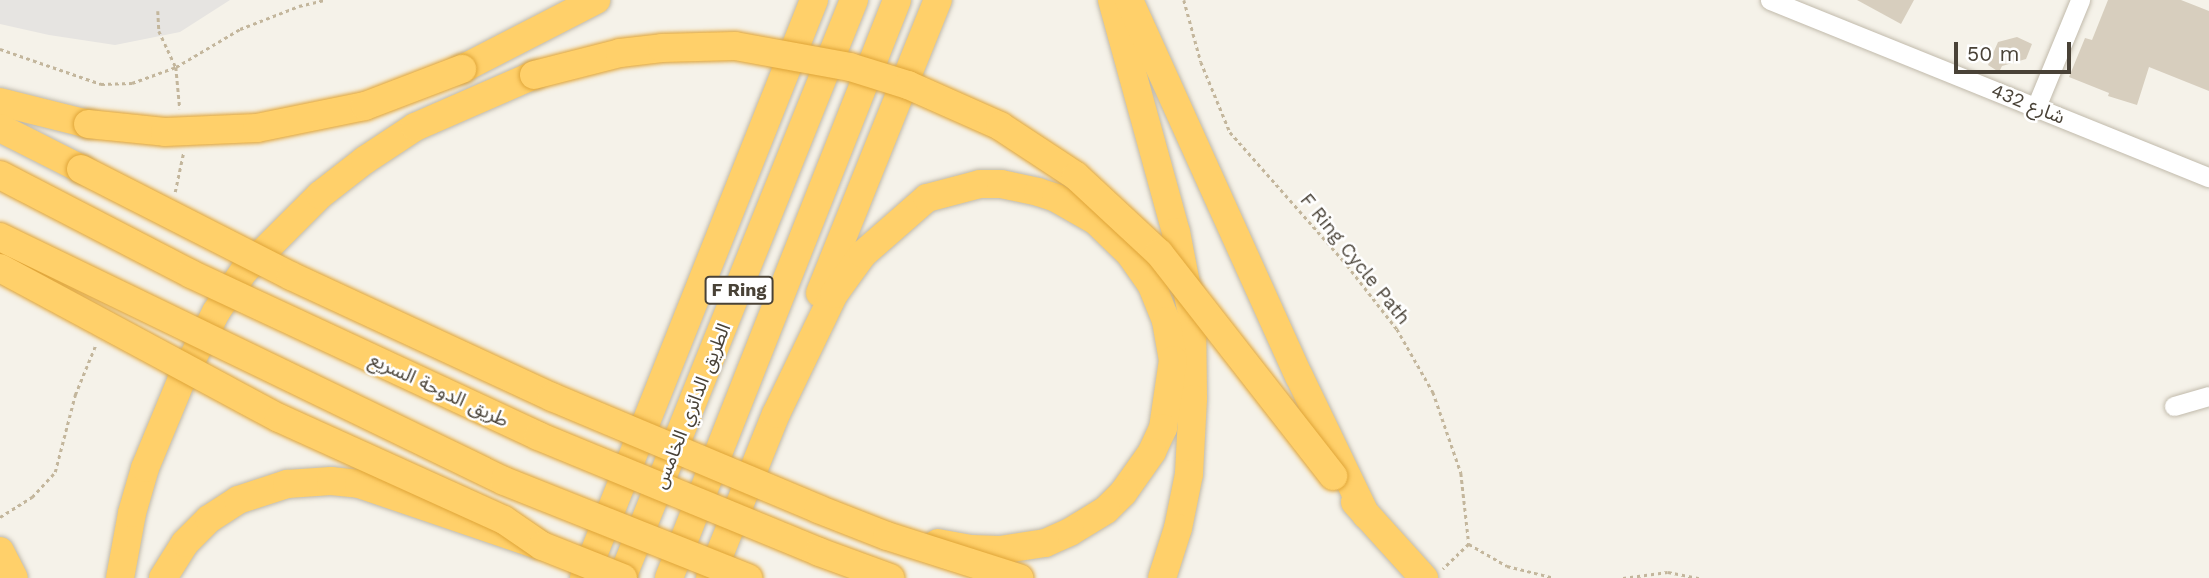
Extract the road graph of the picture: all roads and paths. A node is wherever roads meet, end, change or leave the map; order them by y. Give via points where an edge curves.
1 (324, 0) edge
2 (596, 0) edge
3 (814, 0) edge
4 (854, 0) edge
5 (897, 0) edge
6 (938, 0) edge
7 (1112, 0) edge
8 (1129, 0) edge
9 (1184, 0) edge
10 (1770, 0) edge
11 (2080, 0) edge
12 (158, 11) dead end
13 (0, 49) edge
14 (176, 67) junction
15 (0, 102) edge
16 (2036, 107) junction
17 (0, 128) edge
18 (0, 175) edge
19 (2209, 177) edge
20 (0, 237) edge
21 (0, 268) edge
22 (2209, 396) edge
23 (2174, 406) dead end
24 (776, 414) junction
25 (818, 509) junction
26 (1366, 515) junction
27 (1469, 544) junction
28 (542, 546) junction
29 (0, 551) edge
30 (1433, 574) edge
31 (14, 578) edge
32 (120, 578) edge
33 (163, 578) edge
34 (584, 578) edge
35 (623, 578) edge
36 (669, 578) edge
37 (710, 578) edge
38 (748, 578) edge
39 (890, 578) edge
40 (1019, 578) edge
41 (1162, 578) edge
42 (1555, 578) edge
43 (1623, 578) edge
44 (1699, 578) edge

1 - 14 path via 240,29
2 - 15 highway, bridge via 462,69 365,106 257,128 165,132 88,124
3 - 34 highway
4 - 35 highway, الطريق الدائري الخامس / F Ring
5 - 36 highway, F Ring
6 - 24 highway
7 - 41 highway via 1176,232 1192,314 1189,474
8 - 26 highway via 1298,376
9 - 27 path, F Ring Cycle Path via 1201,62 1230,132 1397,329 1433,392 1461,473
10 - 16 street, شارع 432
11 - 16 street
12 - 14 path via 159,31
13 - 14 path via 101,84 132,83
16 - 19 street, شارع 432
17 - 25 highway, bridge via 389,323
18 - 39 highway, طريق الدوحة السريع, bridge via 191,274 538,436
20 - 38 highway, bridge via 504,481
21 - 28 highway, bridge via 279,418 504,520
22 - 23 street
24 - 25 highway, bridge via 845,276 886,231 927,198 980,184 1020,187 1056,198 1114,237 1152,286 1166,321 1173,360 1163,428 1139,473 1106,510 1045,542 971,550
24 - 37 highway
25 - 40 highway, bridge
26 - 30 highway
26 - 32 highway, bridge via 1159,253 1076,176 1000,126 908,85 850,67 735,46 674,47 620,53 534,75 425,122 320,195 244,271 216,312 145,468
27 - 30 path
27 - 42 path via 1507,566
28 - 33 highway via 359,484 298,483 238,500 209,519 185,543
28 - 35 highway, bridge
29 - 31 highway
43 - 44 path via 1668,572

